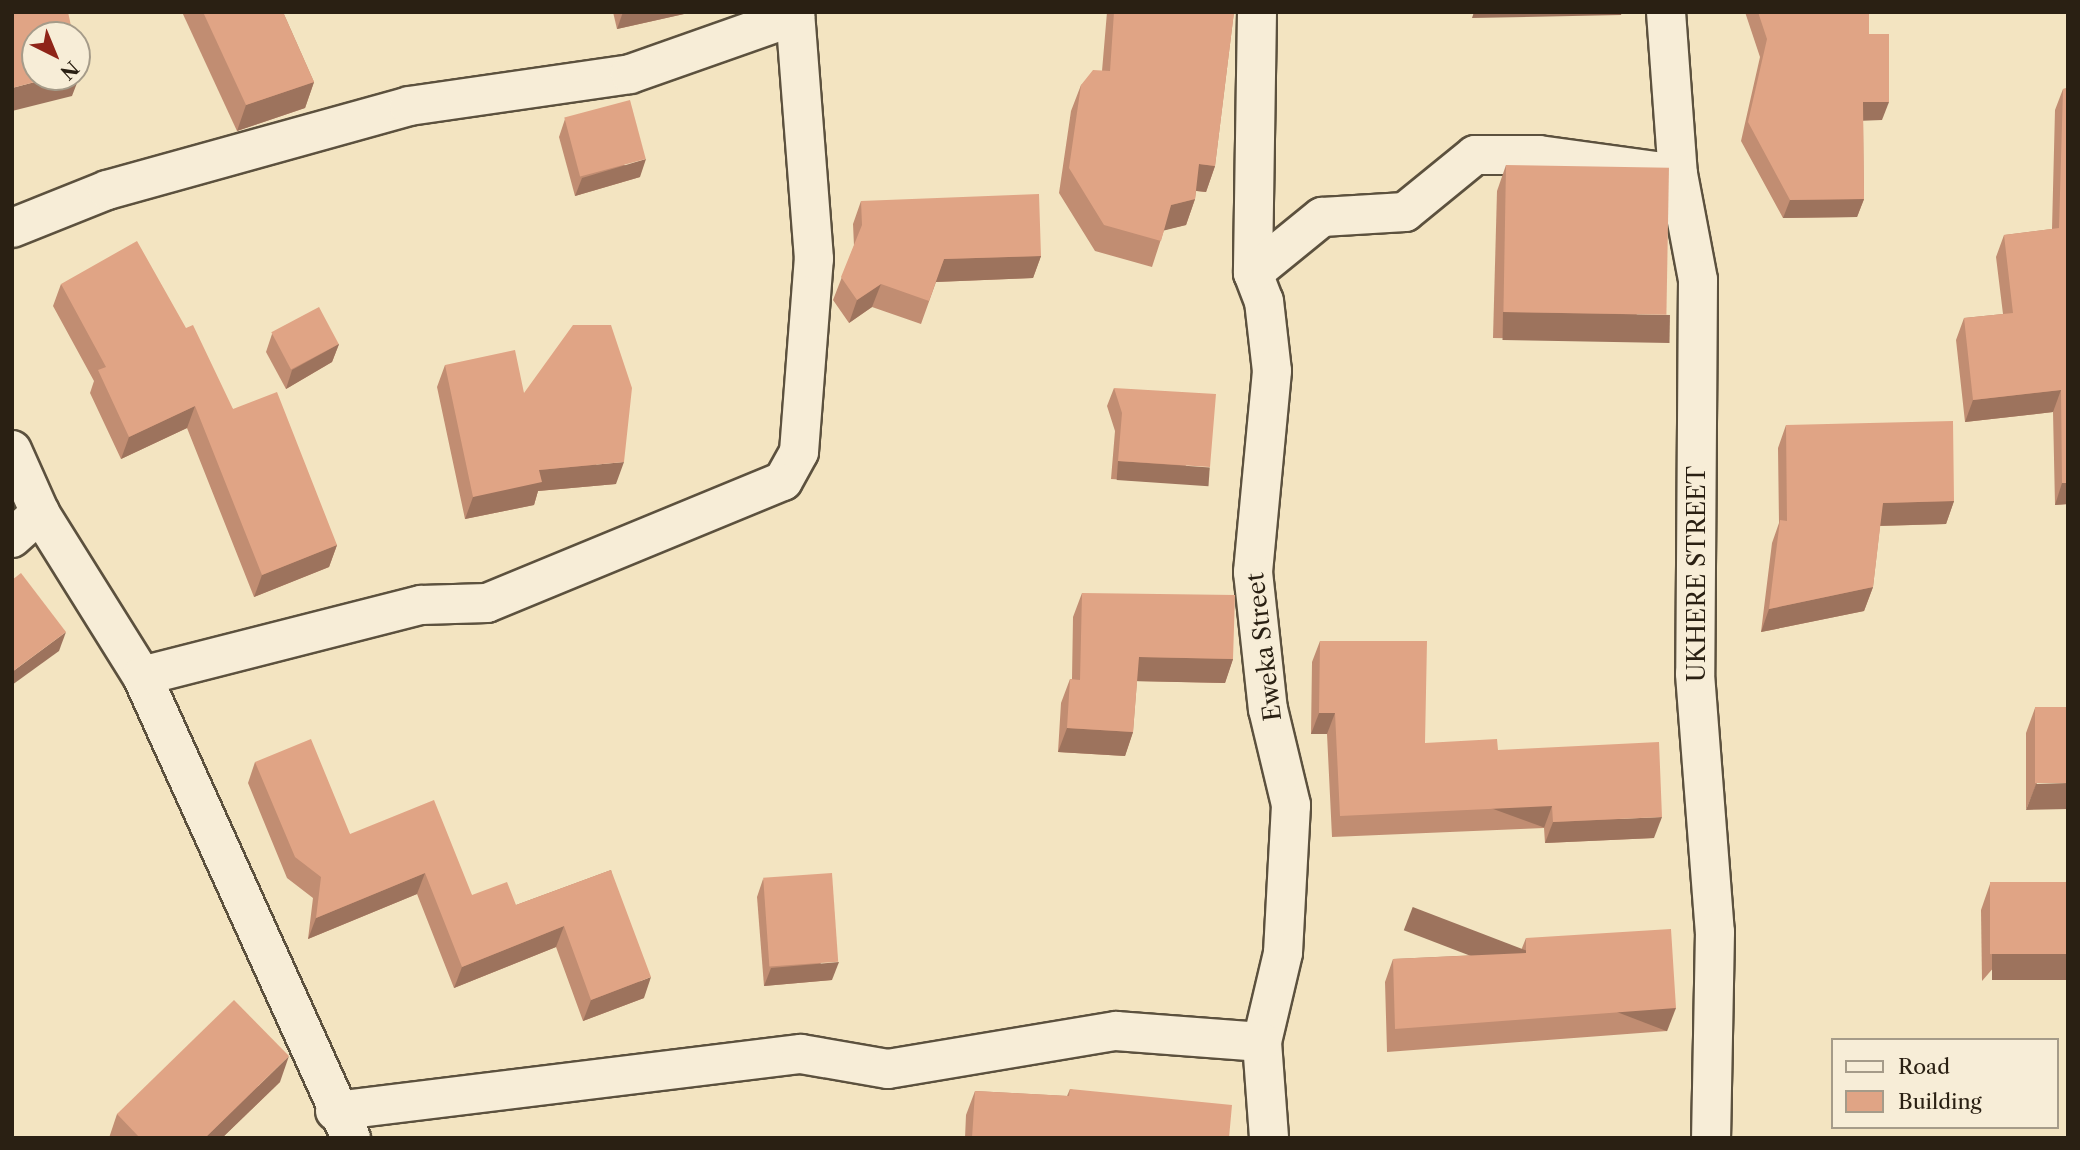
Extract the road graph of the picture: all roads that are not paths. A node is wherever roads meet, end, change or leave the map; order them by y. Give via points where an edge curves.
1 (1666, 12) edge
2 (795, 14) edge
3 (1257, 21) edge
4 (1678, 174) junction
5 (12, 228) edge
6 (1253, 273) junction
7 (12, 450) edge
8 (40, 513) junction
9 (12, 538) edge
10 (142, 676) junction
11 (1262, 1042) junction
12 (343, 1124) edge
13 (1269, 1138) edge
14 (1711, 1138) edge

1 - 4 street, UKHERE STREET
2 - 5 street via 630,74 409,106 107,190
2 - 10 street via 814,260 799,452 783,481 487,603 421,605
3 - 6 street, Eweka Street
4 - 6 street via 1539,155 1475,155 1405,212 1322,217
4 - 14 street, UKHERE STREET via 1698,280 1695,674 1716,932
6 - 11 street, Eweka Street via 1264,301 1272,370 1253,572 1268,709 1292,805 1283,953
7 - 8 street
8 - 9 street
8 - 10 street
10 - 12 street
11 - 12 street via 1115,1031 888,1069 802,1054
11 - 13 street, Eweka Street

